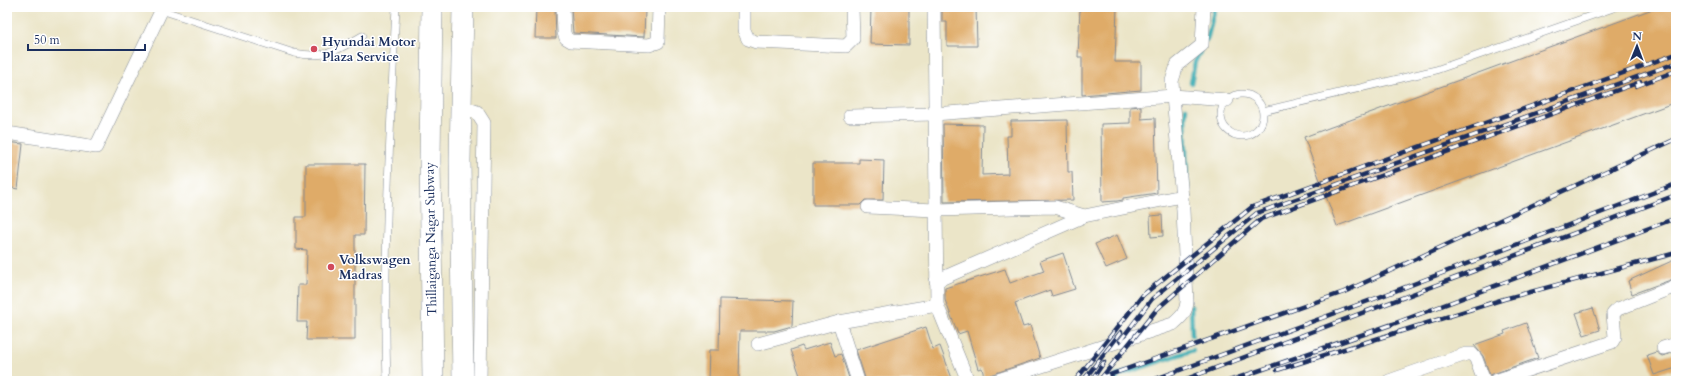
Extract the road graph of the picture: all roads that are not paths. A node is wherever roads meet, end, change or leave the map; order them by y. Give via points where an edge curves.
1 (396, 7) edge
2 (432, 7) edge
3 (463, 7) edge
4 (564, 7) edge
5 (660, 7) edge
6 (744, 7) edge
7 (852, 7) edge
8 (934, 7) edge
9 (1204, 7) edge
10 (1616, 7) edge
11 (162, 9) edge
12 (362, 36) dead end
13 (1173, 96) junction
14 (431, 97) junction
15 (1227, 100) junction
16 (462, 102) junction
17 (1263, 111) junction
18 (934, 114) junction
19 (850, 116) dead end
20 (7, 133) edge
21 (1182, 196) junction
22 (868, 207) dead end
23 (935, 210) junction
24 (1084, 216) junction
25 (936, 281) junction
26 (1676, 286) edge
27 (937, 305) junction
28 (838, 322) junction
29 (758, 344) dead end
30 (1676, 344) edge
31 (1663, 348) dead end
32 (387, 381) edge
33 (433, 381) edge
34 (463, 381) edge
35 (480, 381) edge
36 (858, 381) edge
37 (968, 381) edge
38 (995, 381) edge
39 (1389, 381) edge
40 (1484, 381) edge
41 (1495, 381) edge

1 - 32 lane via 384,299
2 - 14 main road, Thillaiganga Nagar Subway
3 - 16 main road
4 - 5 street via 564,33 571,41 650,45 658,42
6 - 7 street via 744,30 748,39 756,42 846,46 853,39
8 - 18 street
9 - 13 street via 1202,45 1176,65 1172,81
10 - 17 lane via 1436,70
11 - 12 lane via 309,56 336,52
11 - 20 street via 96,147
13 - 15 street
13 - 18 street
13 - 21 street
14 - 16 main road
14 - 33 main road, Thillaiganga Nagar Subway
15 - 17 lane via 1239,94 1252,96
15 - 17 lane via 1221,111 1223,124 1227,130 1239,136 1257,129 1263,118
16 - 34 main road via 460,160
16 - 35 street via 477,112 484,123
18 - 19 street
18 - 23 street
21 - 24 street
21 - 38 street via 1187,302 1186,310 1181,317 1173,324
22 - 23 street
23 - 24 street via 1055,208
23 - 25 street
24 - 25 street
25 - 27 street
26 - 41 street via 1618,309 1613,314 1615,337 1612,342
27 - 28 street
27 - 37 street
28 - 29 street
28 - 36 street
30 - 31 street
39 - 40 street via 1466,354 1472,354 1476,359

